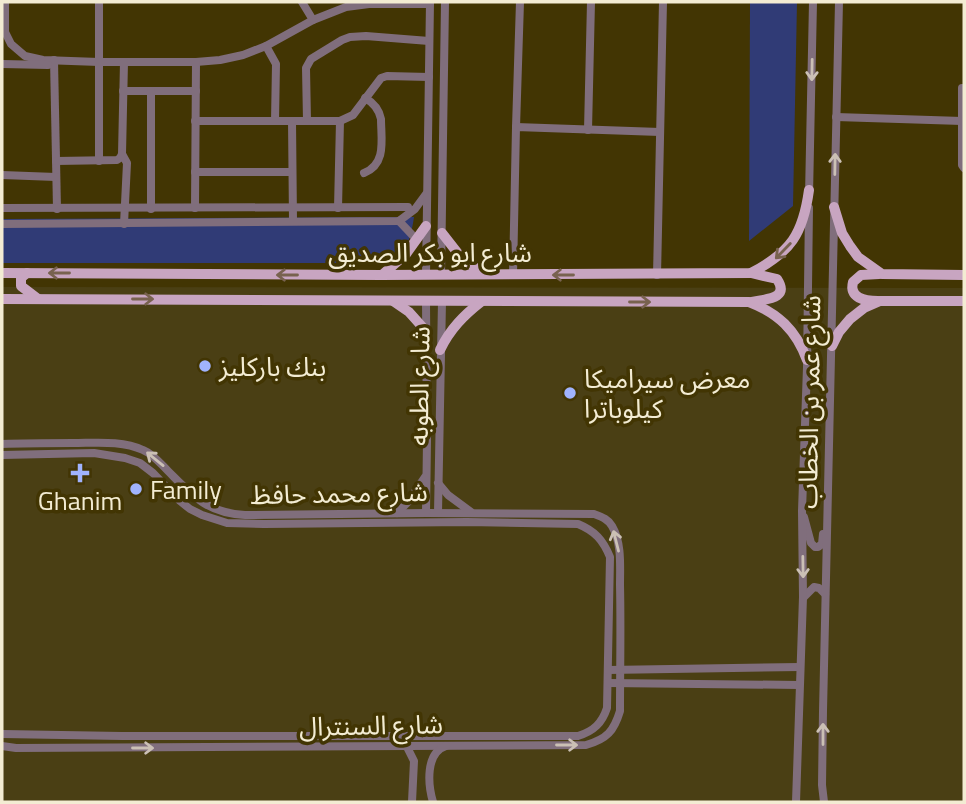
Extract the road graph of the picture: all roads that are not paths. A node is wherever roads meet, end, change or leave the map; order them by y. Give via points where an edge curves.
1 (5, 2) edge
2 (99, 2) edge
3 (302, 2) edge
4 (445, 2) edge
5 (520, 2) edge
6 (591, 2) edge
7 (663, 2) edge
8 (813, 2) edge
9 (839, 2) edge
10 (430, 3) edge
11 (335, 6) edge
12 (313, 20) junction
13 (429, 41) junction
14 (266, 46) junction
15 (99, 62) junction
16 (124, 62) junction
17 (196, 62) junction
18 (54, 63) junction
19 (2, 64) edge
20 (429, 77) junction
21 (961, 88) dead end
22 (196, 90) junction
23 (151, 91) junction
24 (123, 92) junction
25 (365, 98) junction
26 (428, 102) junction
27 (443, 102) junction
28 (836, 117) junction
29 (195, 121) junction
30 (275, 121) junction
31 (292, 121) junction
32 (307, 121) junction
33 (340, 121) junction
34 (962, 121) junction
35 (516, 127) junction
36 (588, 130) junction
37 (660, 132) junction
38 (122, 154) junction
39 (56, 161) junction
40 (99, 161) junction
41 (964, 168) edge
42 (195, 172) junction
43 (292, 172) junction
44 (364, 173) dead end
45 (2, 176) edge
46 (56, 177) junction
47 (809, 190) junction
48 (426, 194) junction
49 (397, 207) junction
50 (408, 207) dead end
51 (834, 207) junction
52 (2, 208) edge
53 (195, 208) junction
54 (293, 208) junction
55 (338, 208) junction
56 (57, 209) junction
57 (125, 209) junction
58 (151, 209) junction
59 (398, 220) junction
60 (293, 221) junction
61 (124, 224) junction
62 (2, 225) edge
63 (426, 226) joint
64 (442, 236) junction
65 (422, 239) junction
66 (2, 273) edge
67 (27, 273) junction
68 (483, 274) junction
69 (751, 274) junction
70 (882, 274) junction
71 (381, 275) junction
72 (426, 275) junction
73 (441, 275) junction
74 (513, 275) junction
75 (657, 275) junction
76 (964, 275) edge
77 (2, 299) edge
78 (38, 299) junction
79 (391, 300) junction
80 (426, 301) junction
81 (442, 301) junction
82 (482, 301) junction
83 (880, 301) junction
84 (964, 301) edge
85 (750, 302) junction
86 (426, 331) junction
87 (440, 331) junction
88 (832, 346) junction
89 (440, 350) junction
90 (807, 359) junction
91 (2, 444) edge
92 (2, 455) edge
93 (426, 475) junction
94 (438, 483) junction
95 (802, 511) junction
96 (828, 511) junction
97 (397, 513) junction
98 (426, 513) junction
99 (438, 513) junction
100 (474, 513) junction
101 (825, 594) junction
102 (803, 597) junction
103 (609, 608) junction
104 (621, 609) junction
105 (800, 667) junction
106 (693, 669) junction
107 (608, 670) junction
108 (621, 670) junction
109 (608, 683) junction
110 (620, 683) junction
111 (692, 684) junction
112 (799, 685) junction
113 (2, 734) edge
114 (64, 736) junction
115 (101, 736) junction
116 (495, 736) junction
117 (529, 741) junction
118 (406, 745) junction
119 (449, 745) junction
120 (2, 746) edge
121 (496, 746) junction
122 (62, 748) junction
123 (101, 748) junction
124 (414, 766) junction
125 (430, 766) junction
126 (796, 800) edge
127 (412, 802) edge
128 (433, 802) edge
129 (827, 802) edge

1 - 18 street via 5,32 11,44 25,55
2 - 15 street
3 - 12 street
4 - 27 street
5 - 35 street
6 - 36 street
7 - 37 street
8 -> 47 street, شارع عمر بن الخطاب
9 - 28 street, شارع عمر بن الخطاب
10 - 11 street
10 - 13 street
11 - 12 street
12 - 14 street
13 - 20 street
13 - 32 street via 350,37 311,59 306,68
14 - 17 street via 243,55
14 - 30 street via 276,64
15 - 16 street
15 - 18 street
15 - 40 street
16 - 17 street
16 - 24 street
17 - 22 street
18 - 19 street
18 - 39 street
20 - 25 street via 387,76
20 - 26 street
21 - 34 street
22 - 23 street
22 - 29 street
23 - 24 street
23 - 58 street
24 - 38 street
25 - 33 street via 353,115
25 - 44 street via 382,119 380,160
26 - 27 street
26 - 48 street
27 - 64 street
28 - 34 street
51 -> 28 street, شارع عمر بن الخطاب
29 - 30 street
29 - 42 street
30 - 31 street
31 - 32 street
31 - 43 street
32 - 33 street
33 - 55 street
34 - 41 street
35 - 36 street
35 - 74 street
36 - 37 street
37 - 75 street
38 - 40 street via 117,160
38 - 57 street via 127,163
39 - 40 street
39 - 46 street
42 - 43 street
42 - 53 street
43 - 54 street
45 - 46 street
46 - 56 street
47 -> 69 main road via 799,231 787,249
47 - 90 street, شارع عمر بن الخطاب
48 - 59 street via 415,209
48 - 63 street
49 - 50 street
49 - 55 street
49 - 59 street
51 - 70 main road via 850,246
51 - 88 street, شارع عمر بن الخطاب
52 - 56 street
53 - 54 street
53 - 58 street
54 - 55 street
54 - 60 street
56 - 57 street
57 - 58 street
57 - 61 street
59 - 60 street
59 - 65 street
60 - 61 street
61 - 62 street
63 - 65 main road
64 - 65 street via 435,241
64 - 68 main road
64 - 73 street
65 - 71 main road
65 - 72 street
66 - 67 main road, شارع ابو بكر الصديق
71 -> 67 main road, شارع ابو بكر الصديق
67 - 78 main road via 21,286
68 - 73 main road, شارع ابو بكر الصديق
68 - 74 main road, شارع ابو بكر الصديق
69 - 75 main road, شارع ابو بكر الصديق
69 - 85 main road via 777,279 781,289 775,297
70 - 76 main road
70 - 83 main road via 861,275 852,287 855,296
71 - 72 main road, شارع ابو بكر الصديق
72 - 73 main road, شارع ابو بكر الصديق
75 -> 74 main road, شارع ابو بكر الصديق
77 - 78 main road, شارع ابو بكر الصديق
78 -> 79 main road, شارع ابو بكر الصديق
79 - 80 main road, شارع ابو بكر الصديق
79 - 86 main road
80 - 81 main road, شارع ابو بكر الصديق
80 - 86 street, شارع الطوبه
81 - 82 main road, شارع ابو بكر الصديق
81 - 87 street, شارع الطوبه
82 -> 85 main road, شارع ابو بكر الصديق
82 - 89 main road via 460,320
83 - 84 main road
83 - 88 main road via 850,318
85 - 90 main road, شارع ابو بكر الصديق via 785,323
86 - 87 street
86 - 93 street, شارع الطوبه
87 - 89 street, شارع الطوبه
88 - 96 street, شارع عمر بن الخطاب
89 - 94 street, شارع الطوبه
90 - 95 street, شارع عمر بن الخطاب
97 -> 91 street, شارع محمد حافظ via 230,514 202,503 156,459 131,446
92 - 103 street, شارع محمد حافظ via 94,453 125,458 153,473 190,509 227,523 578,524 606,546
93 - 97 street
93 - 98 street, شارع الطوبه
94 - 99 street, شارع الطوبه
94 - 100 street
95 - 96 street via 813,545 818,547
95 -> 102 street, شارع عمر بن الخطاب
96 - 101 street, شارع عمر بن الخطاب
97 - 98 street, شارع محمد حافظ
98 - 99 street, شارع محمد حافظ
99 - 100 street, شارع محمد حافظ
104 -> 100 street, شارع محمد حافظ via 620,555 616,536 605,519 594,514
101 - 102 street via 814,587
129 -> 101 street, شارع عمر بن الخطاب via 822,785
102 - 105 street, شارع عمر بن الخطاب
103 - 104 street
103 - 107 street, شارع السنترال
104 - 108 street, شارع السنترال
105 - 106 street
105 - 112 street, شارع عمر بن الخطاب
106 - 108 street
106 - 111 street
107 - 108 street
107 - 109 street, شارع السنترال
108 - 110 street, شارع السنترال
109 - 110 street
109 - 117 street, شارع السنترال via 604,718 589,733
110 - 111 street
117 -> 110 street, شارع السنترال via 586,746 609,734 620,711
111 - 112 street
112 - 126 street, شارع عمر بن الخطاب
113 - 114 street, شارع السنترال
114 - 115 street, شارع السنترال
114 - 122 street
115 - 116 street, شارع السنترال
115 - 123 street
116 - 117 street, شارع السنترال
116 - 121 street
117 - 121 street, شارع السنترال
118 - 119 street, شارع السنترال
123 -> 118 street, شارع السنترال
118 - 124 street
119 - 121 street, شارع السنترال
119 - 125 street via 435,752
120 - 122 street, شارع السنترال
122 - 123 street, شارع السنترال
124 - 125 street via 422,762
124 - 127 street
125 - 128 street

